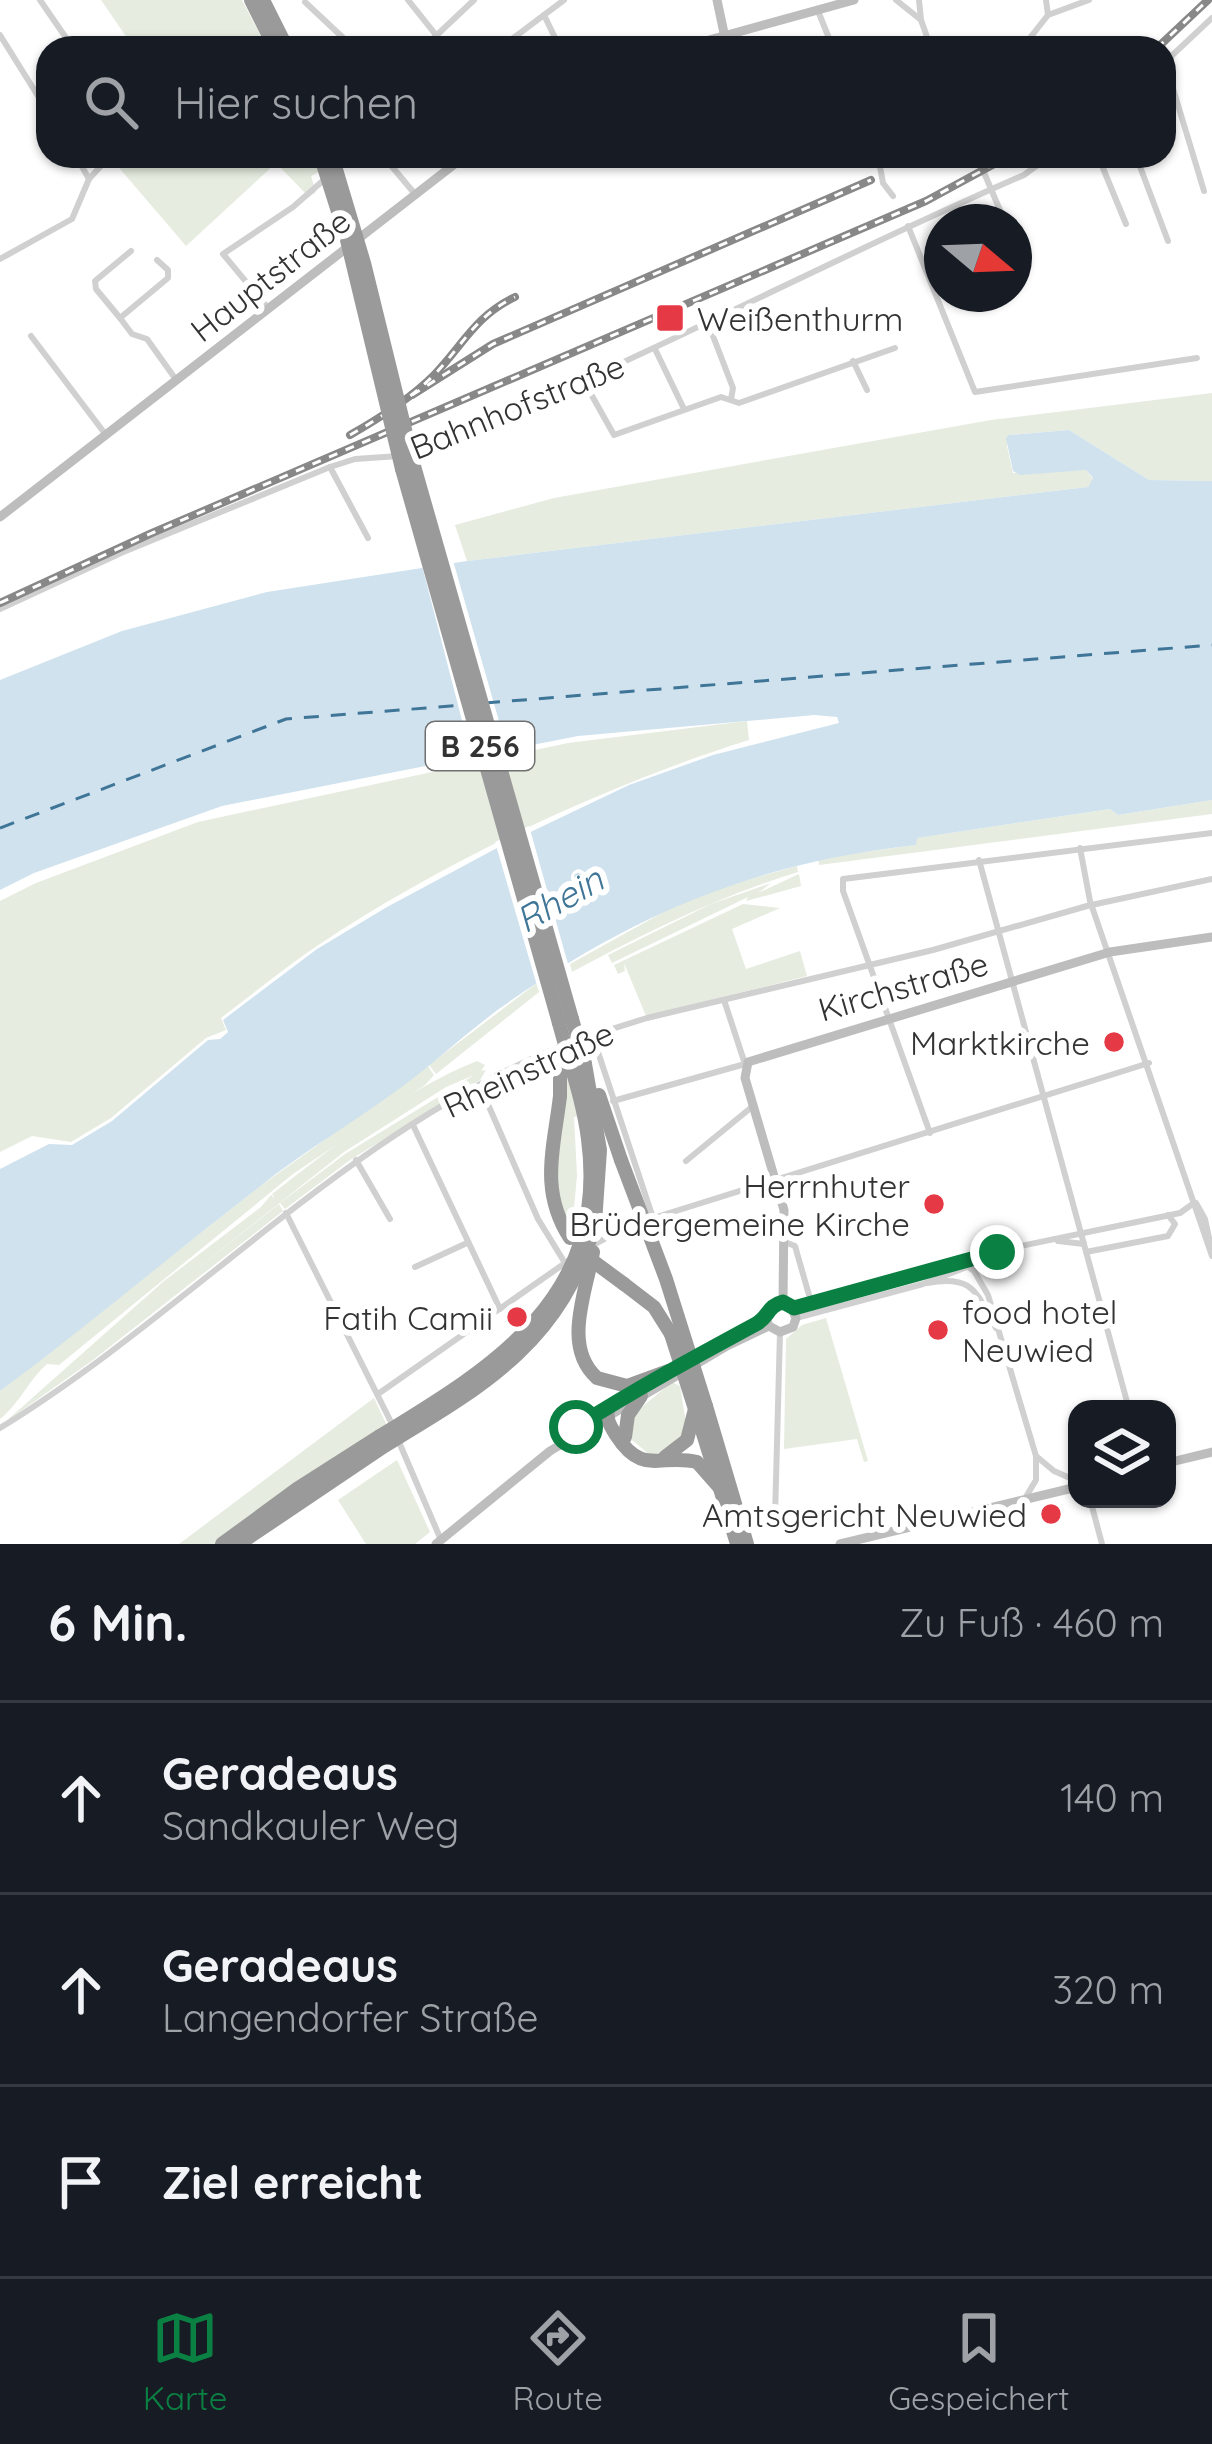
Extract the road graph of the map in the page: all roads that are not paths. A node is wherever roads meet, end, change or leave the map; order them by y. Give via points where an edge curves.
1 (40, 0) edge
2 (250, 0) edge
3 (262, 0) edge
4 (408, 0) edge
5 (474, 0) edge
6 (564, 0) edge
7 (716, 0) edge
8 (854, 0) edge
9 (896, 0) edge
10 (919, 0) edge
11 (1046, 0) edge
12 (1089, 0) edge
13 (305, 2) edge
14 (908, 4) edge
15 (817, 8) junction
16 (544, 15) junction
17 (1048, 15) junction
18 (1212, 18) edge
19 (921, 20) junction
20 (724, 33) junction
21 (0, 35) edge
22 (436, 35) joint
23 (65, 36) edge
24 (274, 36) edge
25 (341, 36) edge
26 (516, 36) edge
27 (554, 36) edge
28 (715, 36) edge
29 (828, 36) edge
30 (927, 36) edge
31 (1029, 36) edge
32 (1176, 52) edge
33 (36, 93) edge
34 (1176, 99) edge
35 (83, 168) edge
36 (99, 168) edge
37 (325, 168) edge
38 (336, 168) edge
39 (338, 168) edge
40 (393, 168) edge
41 (449, 168) edge
42 (880, 168) edge
43 (982, 168) edge
44 (1034, 168) edge
45 (1103, 168) edge
46 (1140, 168) edge
47 (89, 179) junction
48 (991, 189) junction
49 (1204, 191) dead end
50 (415, 194) junction
51 (893, 196) dead end
52 (997, 204) edge
53 (1126, 224) dead end
54 (908, 226) junction
55 (1168, 242) dead end
56 (131, 251) dead end
57 (0, 259) edge
58 (157, 260) dead end
59 (268, 308) junction
60 (120, 318) junction
61 (707, 323) junction
62 (32, 336) dead end
63 (895, 348) dead end
64 (655, 349) junction
65 (1197, 358) dead end
66 (853, 361) junction
67 (582, 378) junction
68 (177, 381) junction
69 (867, 390) dead end
70 (730, 400) junction
71 (682, 407) junction
72 (106, 435) junction
73 (330, 466) junction
74 (0, 517) edge
75 (368, 538) dead end
76 (0, 609) edge
77 (1212, 832) edge
78 (1079, 848) junction
79 (979, 860) junction
80 (1212, 880) edge
81 (1093, 906) junction
82 (999, 931) junction
83 (1212, 937) edge
84 (1110, 952) junction
85 (867, 966) junction
86 (1013, 981) junction
87 (724, 1000) junction
88 (886, 1018) junction
89 (559, 1023) junction
90 (592, 1034) junction
91 (1149, 1063) junction
92 (584, 1064) junction
93 (745, 1064) junction
94 (480, 1086) junction
95 (1042, 1099) junction
96 (614, 1101) junction
97 (753, 1106) junction
98 (413, 1125) junction
99 (930, 1133) junction
100 (356, 1160) junction
101 (686, 1161) dead end
102 (775, 1180) junction
103 (1195, 1202) junction
104 (286, 1213) junction
105 (1168, 1215) junction
106 (653, 1218) junction
107 (389, 1219) dead end
108 (595, 1223) junction
109 (1081, 1233) junction
110 (1046, 1241) junction
111 (785, 1242) junction
112 (466, 1243) junction
113 (1085, 1248) junction
114 (1212, 1256) edge
115 (969, 1262) junction
116 (565, 1263) junction
117 (416, 1267) dead end
118 (923, 1284) junction
119 (970, 1286) junction
120 (809, 1295) dead end
121 (500, 1309) junction
122 (791, 1310) junction
123 (772, 1326) junction
124 (997, 1330) junction
125 (699, 1357) junction
126 (668, 1371) junction
127 (377, 1394) junction
128 (641, 1396) junction
129 (1127, 1400) edge
130 (700, 1408) junction
131 (605, 1414) junction
132 (0, 1428) edge
133 (620, 1435) junction
134 (383, 1441) junction
135 (550, 1450) junction
136 (1212, 1452) edge
137 (1036, 1456) junction
138 (1176, 1461) edge
139 (1068, 1479) edge
140 (1068, 1486) edge
141 (719, 1487) junction
142 (1028, 1496) junction
143 (1092, 1508) edge
144 (775, 1517) dead end
145 (886, 1538) edge
146 (440, 1543) edge
147 (222, 1544) edge
148 (239, 1544) edge
149 (736, 1544) edge
150 (752, 1544) edge
151 (840, 1544) edge
152 (1102, 1544) edge

1 - 23 street
2 - 24 highway
3 - 24 highway
4 - 22 street
5 - 22 street
6 - 16 street
7 - 20 street
8 - 15 street
9 - 14 street
10 - 19 street
11 - 17 street
12 - 17 street
13 - 25 street
14 - 19 street
15 - 20 street
15 - 29 street
16 - 26 street
16 - 27 street
17 - 31 street
18 - 32 street
19 - 30 street
20 - 28 street
21 - 33 street
34 - 49 street
35 - 47 street
36 - 47 street
37 - 89 highway, B 256, bridge via 414,517
38 - 92 highway, B 256, bridge
39 - 59 street via 223,254
40 - 50 street
41 - 50 street, Hauptstraße
42 - 51 street
43 - 48 street
44 - 48 street, Bahnhofstraße
45 - 53 street
46 - 55 street
47 - 57 street via 72,219
48 - 52 street
48 - 54 street, Bahnhofstraße
50 - 59 street, Hauptstraße
54 - 61 street, Bahnhofstraße
54 - 65 street via 975,392
56 - 60 street via 95,280
58 - 60 street via 168,278
59 - 68 street, Hauptstraße
60 - 68 street
61 - 64 street, Bahnhofstraße
61 - 70 street via 733,388
62 - 72 street
63 - 66 street
64 - 67 street, Bahnhofstraße
64 - 71 street
66 - 69 street
66 - 70 street
67 - 71 street via 614,434
67 - 73 street, Bahnhofstraße via 410,454
68 - 72 street, Hauptstraße
70 - 71 street
72 - 74 street, Hauptstraße
73 - 75 street
73 - 76 street, Bahnhofstraße
77 - 78 street
78 - 79 street
78 - 81 street
79 - 82 street
79 - 85 street via 842,880
80 - 81 street, Rheinstraße
81 - 82 street, Rheinstraße
81 - 84 street
82 - 85 street, Rheinstraße
82 - 86 street
83 - 84 street, Kirchstraße
84 - 86 street, Kirchstraße
84 - 91 street
85 - 87 street, Rheinstraße
85 - 88 street
86 - 88 street, Kirchstraße
86 - 95 street
87 - 90 street, Rheinstraße
87 - 93 street
88 - 93 street, Kirchstraße
88 - 99 street
89 - 130 highway, bridge via 560,1096 548,1171 555,1207 589,1258 662,1317
89 - 134 highway, B 256, bridge via 589,1141 589,1191 574,1254 545,1309 509,1351
90 - 94 street, Rheinstraße
90 - 96 street
91 - 95 street
91 - 103 street
92 - 108 highway, B 256 via 599,1140
92 - 130 highway, bridge via 666,1279
93 - 96 street, Kirchstraße
93 - 97 street
94 - 98 street, Rheinstraße
94 - 116 street
95 - 99 street
95 - 109 street
96 - 106 street
97 - 101 street
97 - 102 street
98 - 100 street, Rheinstraße
98 - 112 street
99 - 102 street
100 - 104 street, Rheinstraße
100 - 107 street
102 - 106 street
102 - 111 street
103 - 105 street
103 - 114 street
104 - 127 street
104 - 132 street, Rheinstraße
105 - 109 street
105 - 113 street via 1175,1226 1168,1236
106 - 116 street
108 - 126 highway, bridge via 579,1348 587,1369 627,1386
108 - 134 highway, B 256, bridge via 572,1286 530,1345 487,1382
109 - 110 street
109 - 113 street
110 - 113 street
110 - 115 street
111 - 120 street via 795,1246
111 - 122 street
112 - 117 street
112 - 121 street
113 - 129 street
115 - 118 street
115 - 119 street
115 - 122 street
115 - 124 street
116 - 121 street
118 - 119 street
118 - 122 street
119 - 124 street
121 - 127 street
122 - 123 street via 793,1327
122 - 123 street via 772,1306
123 - 125 street
123 - 144 street
124 - 137 street
125 - 126 street
125 - 128 street
126 - 131 street
127 - 146 street
128 - 131 street
128 - 133 highway
130 - 133 highway via 687,1440 669,1456 644,1456
130 - 141 highway
130 - 150 highway
131 - 133 highway
131 - 135 street
131 - 135 street
133 - 141 highway via 637,1458 697,1462
134 - 147 highway, B 256
134 - 148 highway, B 256
135 - 146 street
136 - 138 street
137 - 139 street
137 - 142 street
140 - 142 street
141 - 149 highway
142 - 145 street
143 - 152 street
145 - 151 street

